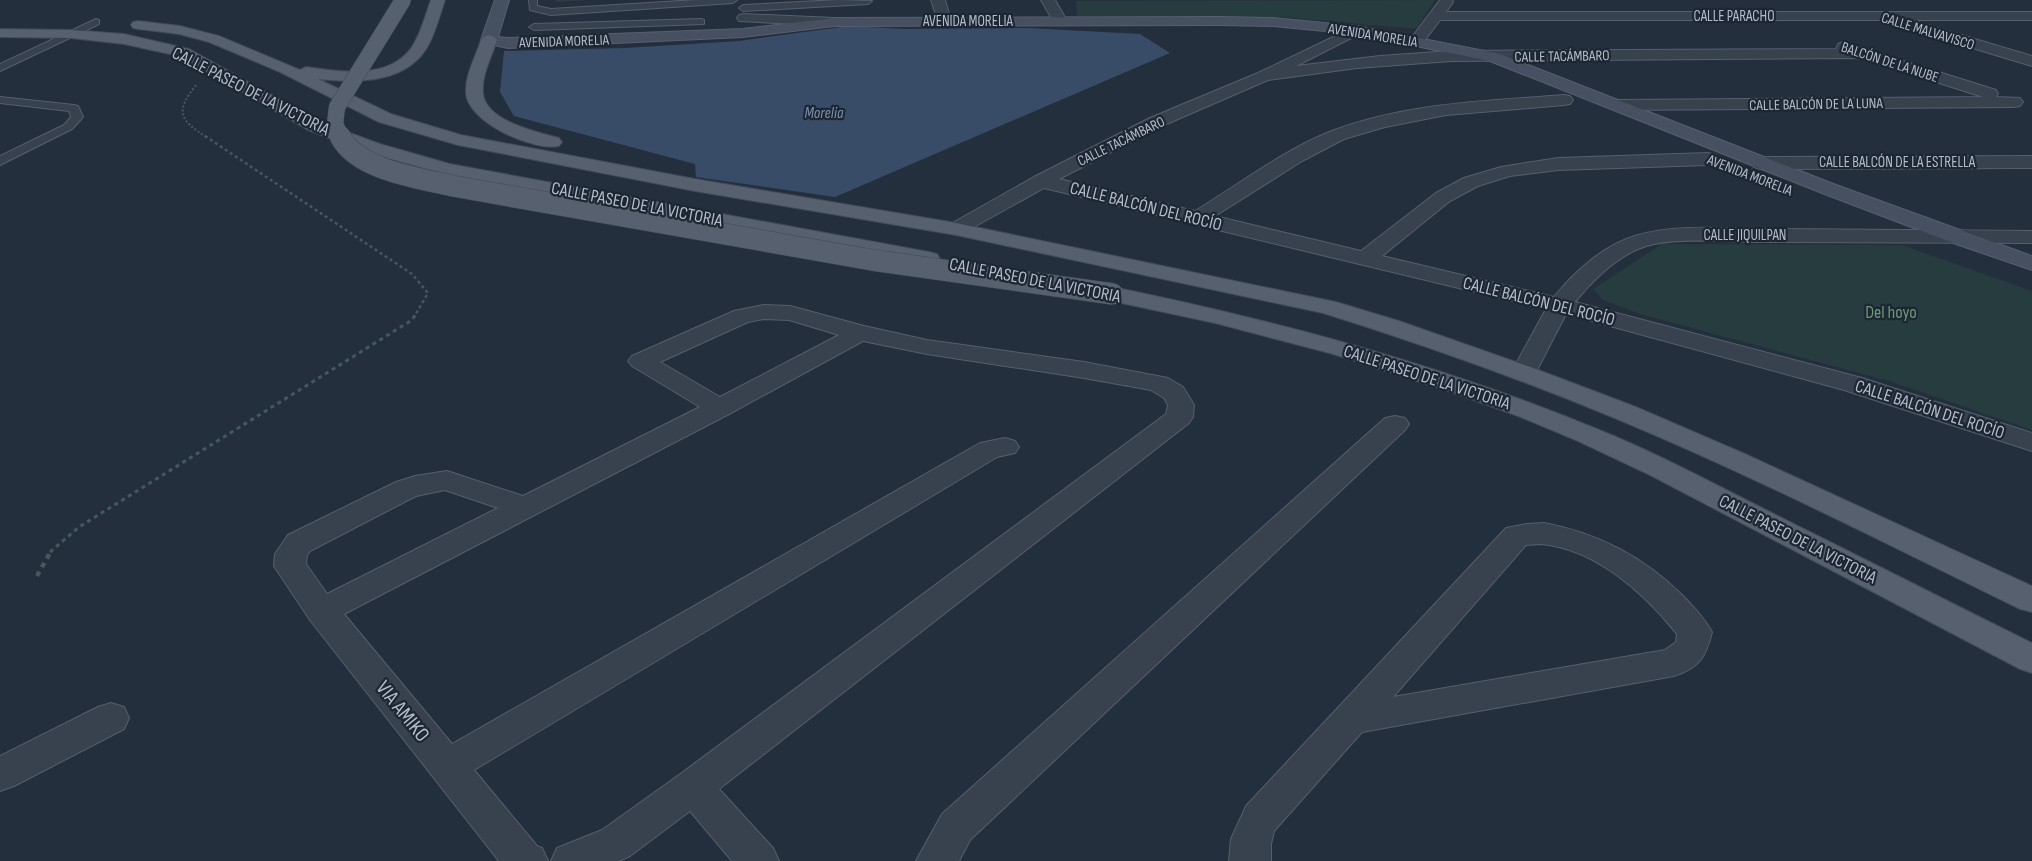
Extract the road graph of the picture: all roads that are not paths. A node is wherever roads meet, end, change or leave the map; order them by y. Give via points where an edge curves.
1 (403, 0) edge
2 (438, 0) edge
3 (502, 0) edge
4 (533, 0) edge
5 (938, 0) edge
6 (1048, 0) edge
7 (1447, 0) edge
8 (868, 1) edge
9 (1834, 3) dead end
10 (618, 9) junction
11 (741, 12) edge
12 (1435, 16) junction
13 (1748, 16) junction
14 (1880, 16) junction
15 (2032, 16) edge
16 (0, 20) edge
17 (944, 21) junction
18 (1060, 21) junction
19 (96, 22) junction
20 (701, 22) dead end
21 (615, 25) junction
22 (534, 27) dead end
23 (1356, 30) junction
24 (1795, 32) dead end
25 (0, 33) edge
26 (71, 34) junction
27 (1814, 38) dead end
28 (489, 40) junction
29 (1418, 41) junction
30 (1449, 52) junction
31 (1861, 53) junction
32 (1494, 57) junction
33 (2024, 57) edge
34 (2032, 62) edge
35 (0, 68) edge
36 (286, 69) junction
37 (1264, 76) junction
38 (0, 100) edge
39 (1564, 100) junction
40 (2014, 102) junction
41 (1618, 106) junction
42 (2032, 107) edge
43 (1708, 159) junction
44 (0, 162) edge
45 (2032, 162) edge
46 (1761, 163) junction
47 (1041, 181) junction
48 (695, 186) junction
49 (1197, 220) junction
50 (956, 229) junction
51 (1913, 237) junction
52 (2032, 237) edge
53 (1958, 238) junction
54 (1366, 258) junction
55 (2032, 263) edge
56 (2032, 279) edge
57 (1113, 294) junction
58 (1560, 305) junction
59 (860, 333) junction
60 (1524, 374) junction
61 (720, 408) junction
62 (1395, 424) dead end
63 (2032, 442) edge
64 (1004, 447) dead end
65 (525, 507) junction
66 (2032, 600) edge
67 (322, 611) junction
68 (2032, 659) edge
69 (111, 718) dead end
70 (1351, 719) junction
71 (448, 766) junction
72 (0, 774) edge
73 (693, 787) junction
74 (622, 852) edge
75 (527, 861) edge
76 (572, 861) edge
77 (758, 861) edge
78 (937, 861) edge
79 (1250, 861) edge

1 - 57 main road, bridge via 337,108 334,125 342,142 361,158 393,172 453,186 862,258
2 - 36 main road via 421,45 401,66 364,76 339,77
3 - 28 main road
4 - 10 lane via 533,8 538,11
5 - 17 street
6 - 18 street
7 - 12 street
8 - 11 lane
9 - 14 street, CALLE MALVAVISCO
10 - 11 lane
10 - 21 lane
11 - 17 main road, AVENIDA MORELIA via 834,22
11 - 28 main road, AVENIDA MORELIA via 533,43
12 - 13 street, CALLE PARACHO
12 - 29 street
13 - 14 street, CALLE PARACHO
13 - 24 street
14 - 15 street, CALLE PARACHO
14 - 33 street, CALLE MALVAVISCO
16 - 19 main road, CALLE PASEO DE LA VICTORIA
17 - 18 main road, AVENIDA MORELIA
18 - 23 main road, AVENIDA MORELIA via 1273,22
19 - 26 lane
19 - 36 main road, CALLE PASEO DE LA VICTORIA via 180,30 214,39
20 - 21 lane
21 - 22 lane
23 - 29 main road, AVENIDA MORELIA
23 - 37 street, CALLE TACÁMBARO
25 - 26 main road, CALLE PASEO DE LA VICTORIA
26 - 35 lane
26 - 57 main road, CALLE PASEO DE LA VICTORIA via 124,38 184,52 314,126 373,148 448,169
27 - 31 street, BALCÓN DE LA NUBE
28 - 48 main road via 473,94 479,107 490,118 509,129 536,138 648,165
29 - 30 main road, AVENIDA MORELIA
30 - 32 street, CALLE TACÁMBARO
30 - 37 street, CALLE TACÁMBARO
30 - 39 main road, AVENIDA MORELIA
31 - 32 street, CALLE TACÁMBARO
31 - 40 street, BALCÓN DE LA NUBE
32 - 41 main road, AVENIDA MORELIA
33 - 34 street, CALLE MALVAVISCO
36 - 48 main road, CALLE PASEO DE LA VICTORIA via 385,118 458,140
37 - 47 street, CALLE TACÁMBARO via 1156,122
38 - 44 lane via 74,108 77,117 68,127
39 - 43 main road, AVENIDA MORELIA
39 - 49 street via 1446,110 1382,122 1338,135 1296,157
40 - 41 street, CALLE BALCÓN DE LA LUNA
40 - 42 street, BALCÓN DE LA NUBE
41 - 46 main road, AVENIDA MORELIA
43 - 51 main road, AVENIDA MORELIA
43 - 54 street via 1558,164 1508,171 1471,182 1442,197
45 - 46 street, CALLE BALCÓN DE LA ESTRELLA
46 - 53 main road, AVENIDA MORELIA
47 - 49 street, CALLE BALCÓN DEL ROCÍO
47 - 50 street, CALLE TACÁMBARO
48 - 50 main road, CALLE PASEO DE LA VICTORIA
49 - 54 street, CALLE BALCÓN DEL ROCÍO
50 - 60 main road, CALLE PASEO DE LA VICTORIA via 1328,307
51 - 53 street, CALLE JIQUILPAN
51 - 56 main road, AVENIDA MORELIA
51 - 58 street, CALLE JIQUILPAN via 1716,235 1672,236 1642,241 1626,246 1594,271
52 - 53 street, CALLE JIQUILPAN
53 - 55 main road, AVENIDA MORELIA
54 - 58 street, CALLE BALCÓN DEL ROCÍO
57 - 68 main road, CALLE PASEO DE LA VICTORIA via 1320,342 1517,406 1649,462
58 - 60 street, CALLE JIQUILPAN
58 - 63 street, CALLE BALCÓN DEL ROCÍO via 1854,384
59 - 61 street
59 - 61 street via 790,314 764,312 742,316 641,361
59 - 73 street via 927,347 1159,384 1174,393 1181,405 1179,417
60 - 66 main road, CALLE PASEO DE LA VICTORIA via 1735,460
61 - 65 street
62 - 78 street via 956,827
64 - 71 street via 990,449
65 - 67 street
65 - 67 street, VIA AMIKO via 447,480 425,483 406,489 299,543 291,554 290,566
67 - 71 street, VIA AMIKO
69 - 72 street
70 - 70 street via 1674,662 1691,649 1695,632 1651,584 1613,559 1576,541 1543,534 1517,536
70 - 79 street via 1260,819 1252,832
71 - 75 street, VIA AMIKO
73 - 74 street
73 - 77 street
74 - 76 street

